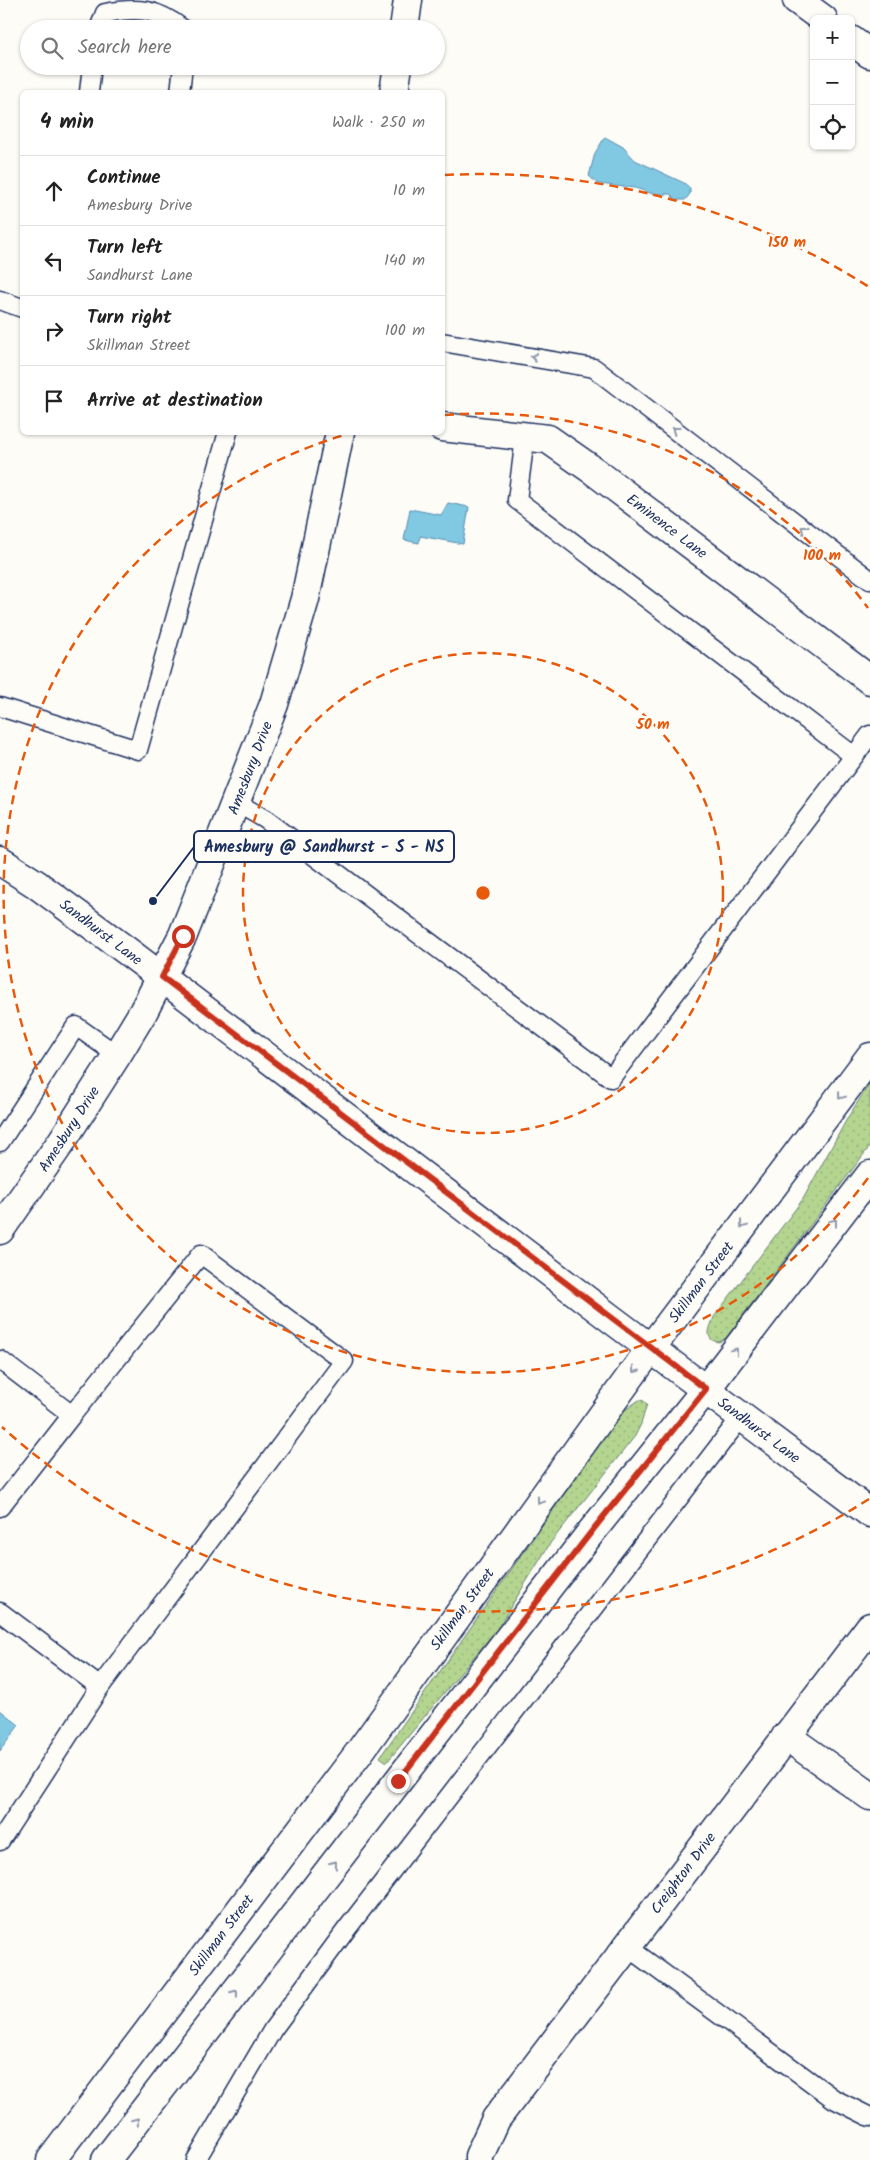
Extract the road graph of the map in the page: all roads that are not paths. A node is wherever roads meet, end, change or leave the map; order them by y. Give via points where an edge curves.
1 (408, 0) edge
2 (797, 0) edge
3 (818, 15) edge
4 (102, 20) edge
5 (169, 20) edge
6 (405, 20) edge
7 (855, 43) edge
8 (870, 54) edge
9 (91, 75) edge
10 (182, 75) edge
11 (397, 75) edge
12 (88, 90) edge
13 (180, 90) edge
14 (394, 90) edge
15 (0, 300) edge
16 (20, 307) edge
17 (445, 343) edge
18 (445, 426) edge
19 (227, 435) edge
20 (339, 435) edge
21 (525, 438) junction
22 (870, 580) edge
23 (870, 680) edge
24 (0, 707) edge
25 (870, 735) edge
26 (854, 756) junction
27 (237, 803) junction
28 (0, 861) edge
29 (162, 977) junction
30 (117, 1055) junction
31 (870, 1057) edge
32 (0, 1142) edge
33 (870, 1175) edge
34 (1, 1228) edge
35 (651, 1348) junction
36 (0, 1360) edge
37 (706, 1389) junction
38 (72, 1415) junction
39 (742, 1416) junction
40 (0, 1507) edge
41 (870, 1513) edge
42 (0, 1612) edge
43 (870, 1627) edge
44 (100, 1687) junction
45 (786, 1736) junction
46 (870, 1796) edge
47 (0, 1841) edge
48 (626, 1946) junction
49 (870, 2116) edge
50 (52, 2160) edge
51 (106, 2160) edge
52 (196, 2160) edge
53 (479, 2160) edge

1 - 6 street
2 - 3 street
4 - 5 lane via 105,13 132,8 159,14
7 - 8 street
9 - 12 lane
10 - 13 lane
11 - 14 street
15 - 16 lane
22 -> 17 lane via 594,368
18 - 21 street, Eminence Lane
19 - 24 lane via 138,750
20 - 27 street, Amesbury Drive via 305,599 274,704
21 - 23 street, Eminence Lane via 548,440 594,471
21 - 26 lane via 518,500
25 - 26 lane
26 - 27 lane via 611,1078 265,819
27 - 29 street, Amesbury Drive via 183,936
28 - 29 street, Sandhurst Lane
29 - 30 street, Amesbury Drive
29 - 35 street, Sandhurst Lane
30 - 32 lane via 76,1026
30 - 34 street, Amesbury Drive
31 -> 35 street, Skillman Street
37 -> 33 street
35 - 37 street, Sandhurst Lane
35 -> 50 street, Skillman Street via 358,1754
36 - 38 lane
37 - 39 street, Sandhurst Lane
51 -> 37 street
38 - 40 lane
38 - 44 lane via 201,1254 344,1361
39 - 41 street, Sandhurst Lane
39 - 52 lane via 272,2029
42 - 44 lane
43 - 45 street, Creighton Drive
44 - 47 lane
45 - 46 street
45 - 48 street, Creighton Drive
48 - 49 lane via 834,2099
48 - 53 street, Creighton Drive via 496,2119

